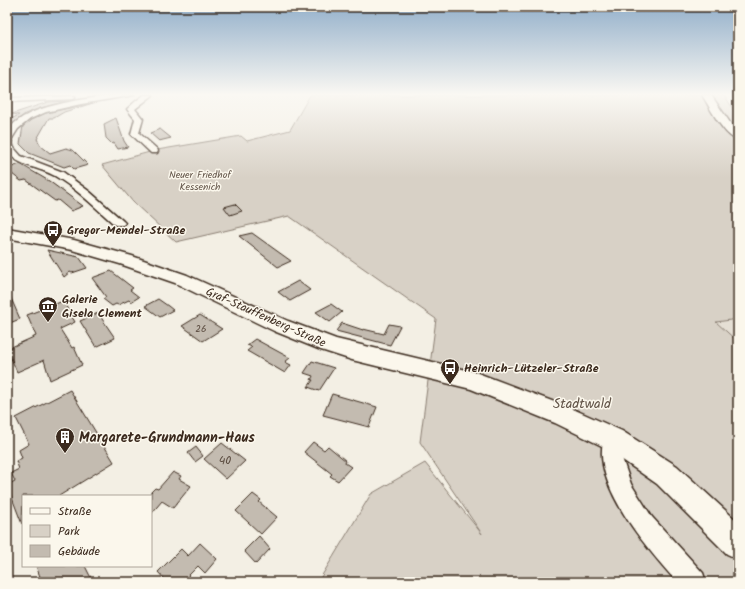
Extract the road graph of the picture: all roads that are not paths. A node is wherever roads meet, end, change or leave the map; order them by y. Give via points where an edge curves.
1 (21, 122) edge
2 (137, 122) edge
3 (725, 122) edge
4 (738, 137) edge
5 (7, 141) edge
6 (154, 151) dead end
7 (119, 223) dead end
8 (7, 233) edge
9 (613, 439) junction
10 (738, 543) edge
11 (694, 582) edge

1 - 5 street
2 - 6 street via 135,134
3 - 4 street
5 - 7 street via 8,148 15,156 60,175
8 - 9 street, Graf-Stauffenberg-Straße via 74,245 126,260 181,279 315,340 352,352 475,381 564,416
9 - 10 street, Graf-Stauffenberg-Straße via 667,475
9 - 11 street via 611,457 620,486 645,527

